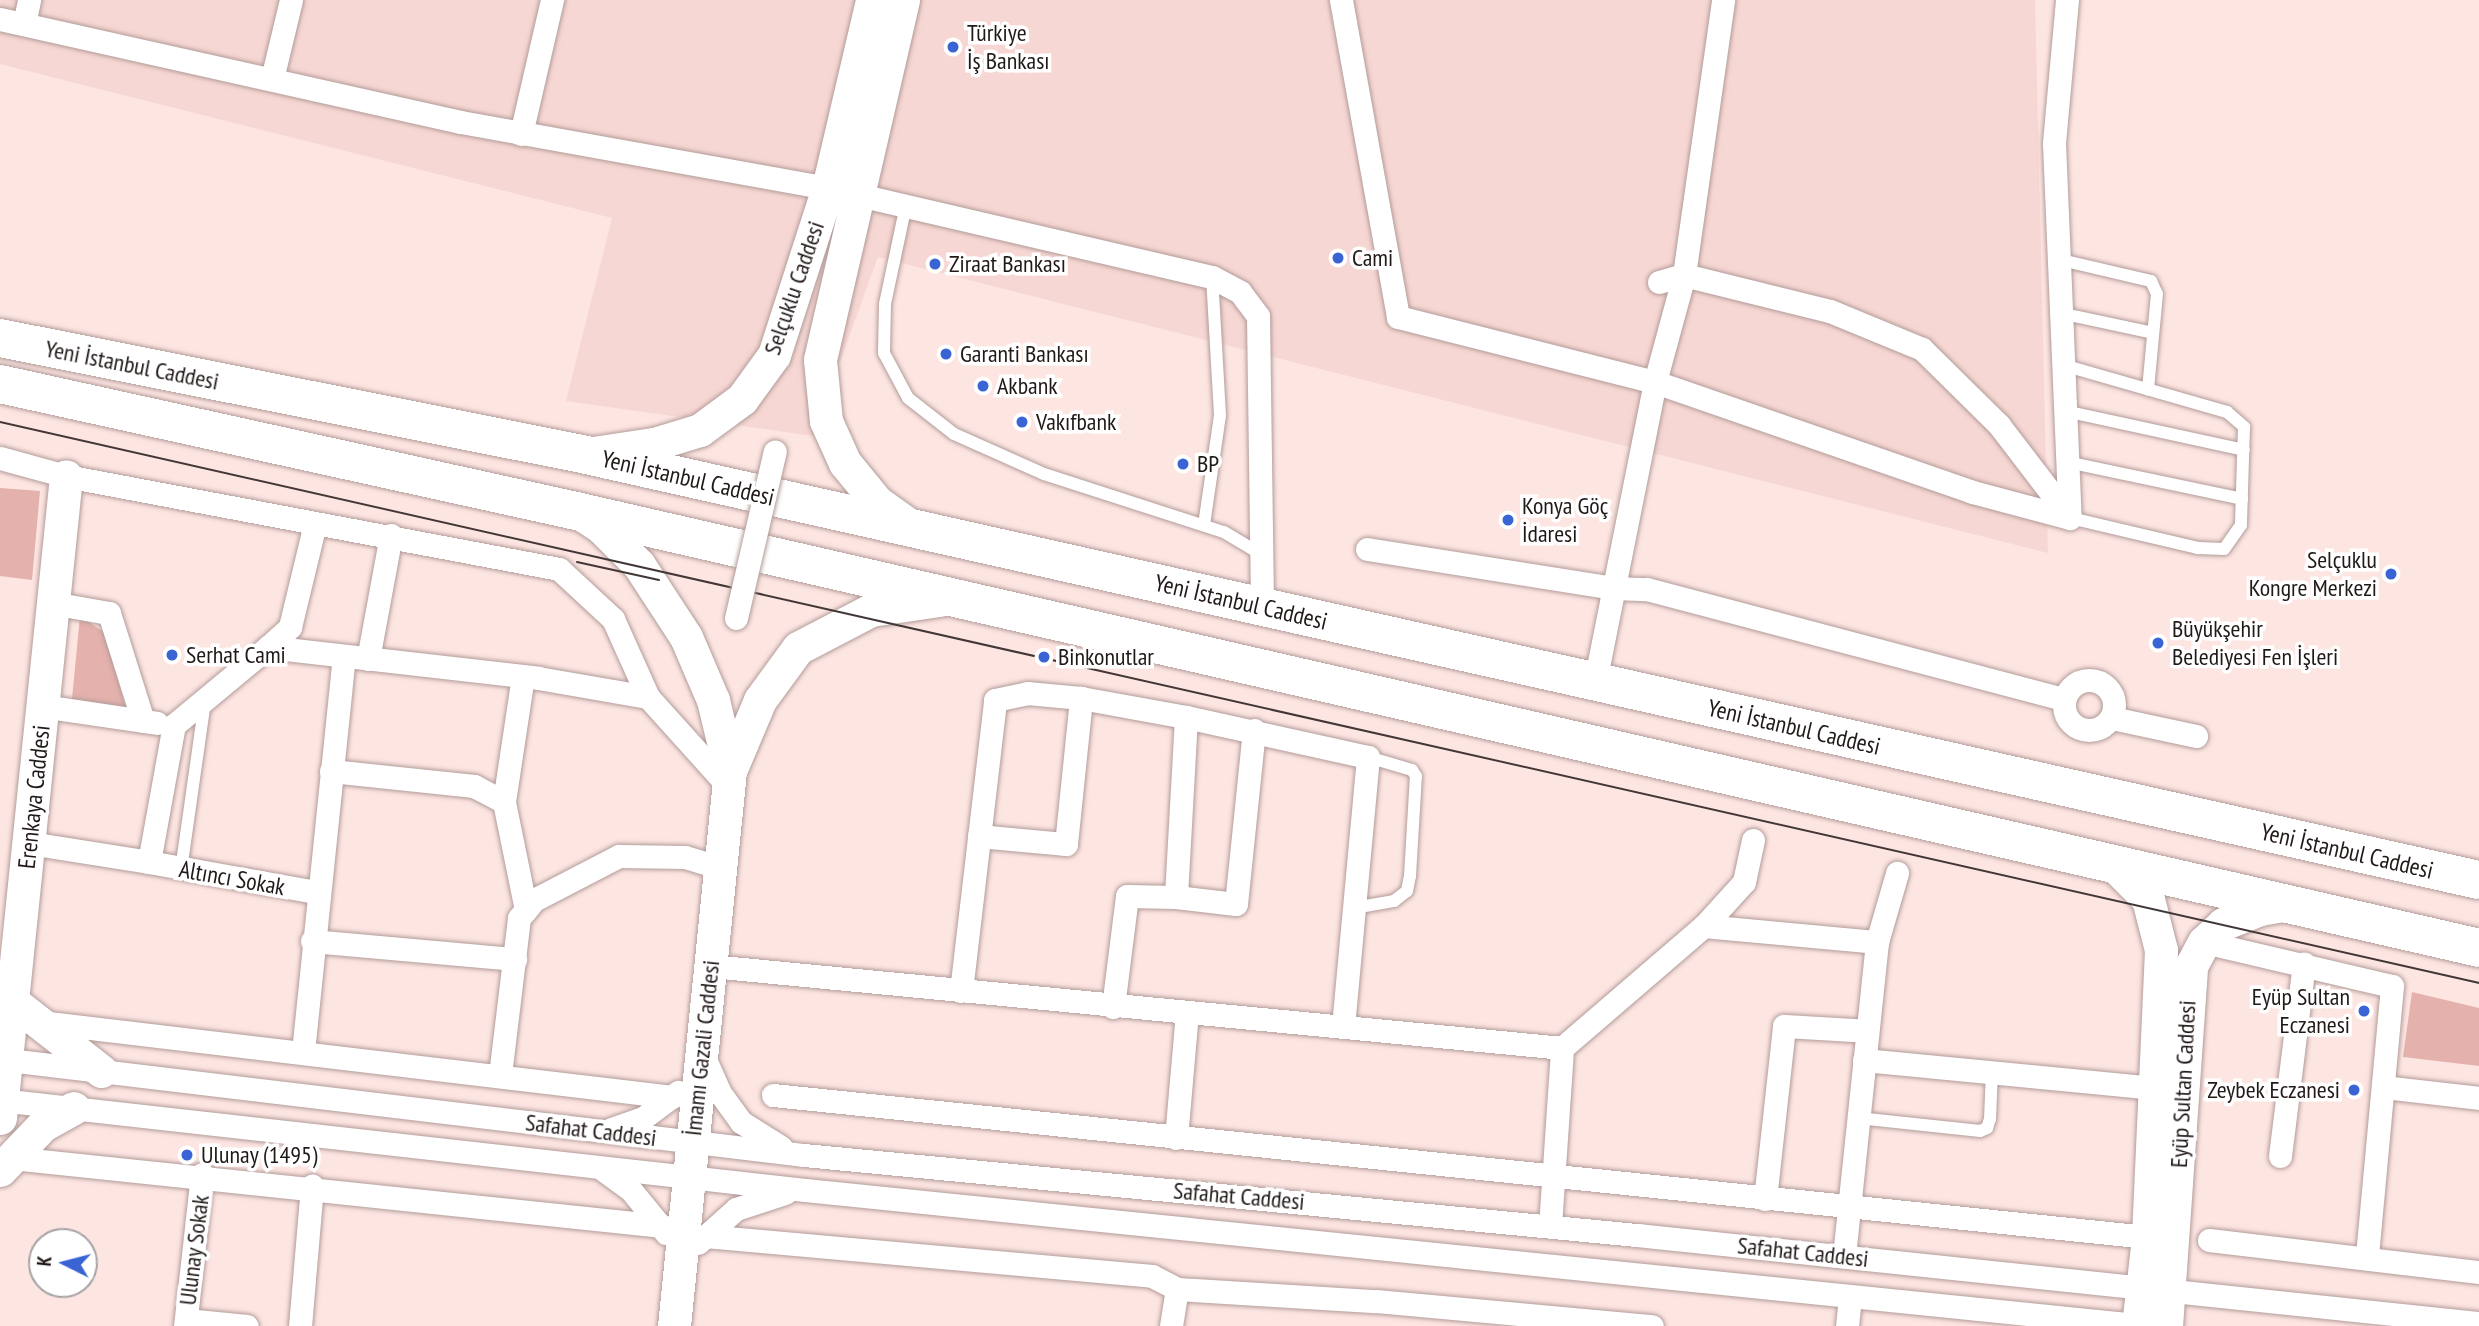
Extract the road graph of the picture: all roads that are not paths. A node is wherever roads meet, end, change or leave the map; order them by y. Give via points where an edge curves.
1 (29, 0) edge
2 (291, 0) edge
3 (552, 0) edge
4 (872, 0) edge
5 (903, 0) edge
6 (1341, 0) edge
7 (1723, 0) edge
8 (2067, 0) edge
9 (0, 19) edge
10 (23, 24) junction
11 (272, 79) junction
12 (521, 134) junction
13 (844, 191) junction
14 (906, 205) junction
15 (2057, 259) junction
16 (1684, 275) junction
17 (1212, 276) junction
18 (1659, 282) dead end
19 (2060, 313) junction
20 (2153, 333) junction
21 (0, 338) edge
22 (2063, 365) junction
23 (1655, 382) junction
24 (0, 384) edge
25 (2148, 390) junction
26 (2065, 411) junction
27 (2244, 450) junction
28 (775, 451) dead end
29 (582, 454) junction
30 (0, 458) edge
31 (2067, 462) junction
32 (66, 475) junction
33 (2242, 499) junction
34 (576, 511) junction
35 (2070, 518) junction
36 (315, 524) junction
37 (1204, 525) junction
38 (918, 530) junction
39 (391, 535) junction
40 (1367, 549) dead end
41 (1264, 556) junction
42 (1613, 588) junction
43 (949, 599) junction
44 (52, 603) junction
45 (1262, 607) junction
46 (736, 618) dead end
47 (268, 647) junction
48 (344, 656) junction
49 (368, 659) junction
50 (523, 676) junction
51 (1595, 682) junction
52 (648, 697) junction
53 (1081, 698) junction
54 (206, 699) junction
55 (2064, 699) junction
56 (42, 706) junction
57 (1186, 717) junction
58 (2112, 718) junction
59 (143, 721) junction
60 (174, 726) junction
61 (1254, 730) junction
62 (2196, 736) dead end
63 (1368, 757) junction
64 (331, 771) junction
65 (730, 779) junction
66 (504, 802) junction
67 (979, 835) junction
68 (1753, 840) dead end
69 (29, 843) junction
70 (149, 862) junction
71 (2110, 862) junction
72 (720, 868) junction
73 (181, 870) junction
74 (1898, 873) dead end
75 (2479, 880) edge
76 (12, 891) edge
77 (316, 892) junction
78 (1176, 897) junction
79 (2290, 904) junction
80 (1354, 908) junction
81 (526, 910) junction
82 (1704, 926) junction
83 (312, 941) junction
84 (1877, 942) junction
85 (2204, 942) junction
86 (2479, 948) edge
87 (515, 959) junction
88 (2304, 963) junction
89 (711, 966) junction
90 (961, 991) junction
91 (1113, 1007) junction
92 (17, 1011) edge
93 (1187, 1013) junction
94 (1343, 1026) junction
95 (1867, 1031) junction
96 (1562, 1048) junction
97 (702, 1051) junction
98 (303, 1052) junction
99 (4, 1059) edge
100 (1864, 1060) junction
101 (102, 1071) junction
102 (1992, 1072) junction
103 (500, 1075) junction
104 (2383, 1087) junction
105 (2155, 1088) junction
106 (773, 1095) dead end
107 (673, 1097) junction
108 (2479, 1098) edge
109 (1, 1106) edge
110 (74, 1108) junction
111 (1858, 1118) junction
112 (602, 1132) junction
113 (1176, 1138) junction
114 (693, 1143) junction
115 (804, 1154) junction
116 (2280, 1156) dead end
117 (6, 1164) edge
118 (597, 1166) junction
119 (202, 1174) junction
120 (690, 1177) junction
121 (1553, 1177) junction
122 (312, 1186) junction
123 (805, 1190) junction
124 (1765, 1199) junction
125 (1849, 1206) junction
126 (662, 1226) junction
127 (1550, 1226) junction
128 (705, 1236) junction
129 (2148, 1237) junction
130 (2210, 1240) dead end
131 (1844, 1256) junction
132 (2367, 1258) junction
133 (680, 1268) junction
134 (2479, 1272) edge
135 (2157, 1287) junction
136 (1177, 1289) junction
137 (1850, 1297) junction
138 (1534, 1320) edge
139 (2016, 1320) edge
140 (185, 1323) edge
141 (2479, 1323) edge
142 (247, 1326) edge
143 (300, 1326) edge
144 (674, 1326) edge
145 (1171, 1326) edge
146 (1652, 1326) edge
147 (1847, 1326) edge
148 (2147, 1326) edge

1 - 10 street
2 - 11 street
3 - 12 street
4 - 13 street, Selçuklu Caddesi
5 - 13 street, Selçuklu Caddesi
6 - 23 street via 1398,317
7 - 16 street
8 - 15 street via 2054,143
9 - 10 street
10 - 11 street
11 - 12 street
12 - 13 street
13 - 14 street
13 - 29 street, Selçuklu Caddesi via 775,355 742,398 723,417 689,434 629,449
13 - 38 street, Selçuklu Caddesi via 823,336 822,402 834,443 859,483
14 - 17 street
14 - 37 lane via 884,304 884,353 908,398 954,434 1044,474
15 - 19 street
15 - 20 lane via 2151,281 2157,294
16 - 18 street
16 - 23 street
16 - 35 street via 1830,311 1922,349 1999,425
17 - 37 lane via 1220,415
17 - 41 street via 1240,292 1258,316
19 - 20 lane
19 - 22 street
20 - 25 lane
21 - 29 highway, Yeni İstanbul Caddesi
22 - 25 lane
22 - 26 street
23 - 35 street via 1973,492
23 - 42 street
24 - 34 highway
25 - 27 lane via 2227,412 2244,427
26 - 27 lane
26 - 31 street
27 - 33 lane
28 - 46 street, bridge
29 - 38 highway, Yeni İstanbul Caddesi
30 - 32 street
31 - 33 lane
31 - 35 street
32 - 36 street
32 - 44 street, Erenkaya Caddesi
33 - 35 lane via 2241,525 2224,549 2198,548
34 - 43 highway
34 - 65 street via 601,527 639,565 679,626 706,679
36 - 39 street
36 - 47 street via 290,627
37 - 41 lane
38 - 45 highway, Yeni İstanbul Caddesi
39 - 49 street
39 - 52 street via 559,569 613,619
40 - 42 street
41 - 45 street
42 - 51 street
42 - 55 street via 1647,589
43 - 65 street via 871,610 799,648 760,700
43 - 71 highway
44 - 56 street, Erenkaya Caddesi
44 - 59 street via 109,613
45 - 51 highway, Yeni İstanbul Caddesi
47 - 48 street
47 - 54 street
48 - 49 street
48 - 64 street
49 - 50 street
50 - 52 street
50 - 66 street
51 - 75 highway, Yeni İstanbul Caddesi
52 - 65 street
53 - 57 street
53 - 67 street via 1027,692 995,700
53 - 67 street via 1066,844
54 - 60 street
54 - 73 lane
55 - 58 street via 2065,714 2073,726 2087,731 2102,728
55 - 58 street via 2071,686 2084,679 2099,680 2116,704
56 - 59 street
56 - 69 street, Erenkaya Caddesi
57 - 61 street
57 - 78 street
58 - 62 street
59 - 60 street
60 - 70 street
61 - 63 street
61 - 78 street via 1236,904
63 - 80 street
63 - 80 lane via 1412,770 1416,776 1410,876 1407,891 1394,901
64 - 66 street via 474,786
64 - 77 street
65 - 72 street, İmamı Gazali Caddesi
66 - 81 street
67 - 90 street
68 - 82 street via 1744,882
69 - 70 street, Altıncı Sokak
69 - 76 street, Erenkaya Caddesi
70 - 73 street, Altıncı Sokak
71 - 79 highway
71 - 105 street, Eyüp Sultan Caddesi via 2148,899 2158,927
72 - 81 street via 685,858 619,856 534,900
72 - 89 street, İmamı Gazali Caddesi
73 - 77 street, Altıncı Sokak
74 - 84 street
76 - 92 street, Erenkaya Caddesi
77 - 83 street
78 - 91 street via 1127,896
79 - 85 street via 2240,915
79 - 86 highway
80 - 94 street
81 - 87 street via 519,918
82 - 84 street
82 - 96 street
83 - 87 street
83 - 98 street
84 - 95 street
85 - 88 street
85 - 135 street, Eyüp Sultan Caddesi via 2189,980
87 - 103 street
88 - 104 street via 2392,986
88 - 116 street
89 - 90 street
89 - 97 street, İmamı Gazali Caddesi
90 - 91 street
91 - 93 street
92 - 98 street
92 - 99 street, Erenkaya Caddesi
92 - 101 street
93 - 94 street
93 - 113 street
94 - 96 street
95 - 100 street
95 - 124 street via 1784,1026
96 - 121 street
97 - 107 street via 693,1074
97 - 114 street, İmamı Gazali Caddesi
97 - 115 street via 720,1093 741,1122 771,1143
98 - 103 street
99 - 101 street, Safahat Caddesi
99 - 109 street, Erenkaya Caddesi
100 - 102 street
100 - 111 street
101 - 112 street, Safahat Caddesi
102 - 105 street
102 - 111 lane via 1990,1119 1980,1131
103 - 107 street
104 - 108 street
104 - 132 street
105 - 129 street, Eyüp Sultan Caddesi
106 - 113 street
107 - 112 street via 643,1118
109 - 110 street, Safahat Caddesi
110 - 117 street via 43,1125
110 - 118 street, Safahat Caddesi
111 - 125 street
112 - 114 street, Safahat Caddesi
113 - 121 street
114 - 115 street, Safahat Caddesi
114 - 120 street, İmamı Gazali Caddesi
115 - 127 street, Safahat Caddesi
117 - 119 street
118 - 120 street, Safahat Caddesi
118 - 126 street via 629,1189
119 - 122 street
119 - 140 street, Ulunay Sokak
120 - 123 street, Safahat Caddesi
120 - 133 street, İmamı Gazali Caddesi
121 - 124 street
121 - 127 street
122 - 126 street
122 - 143 street
123 - 128 street via 772,1195 736,1209
123 - 137 street, Safahat Caddesi
124 - 125 street
125 - 129 street
125 - 131 street
126 - 133 street
127 - 131 street, Safahat Caddesi
128 - 133 street
128 - 136 street via 1152,1276
129 - 135 street, Eyüp Sultan Caddesi
130 - 132 street
131 - 135 street, Safahat Caddesi
132 - 134 street
133 - 144 street, İmamı Gazali Caddesi
135 - 141 street, Safahat Caddesi
135 - 148 street, Eyüp Sultan Caddesi
136 - 138 street
136 - 145 street
137 - 139 street, Safahat Caddesi
137 - 147 street
138 - 146 street
139 - 148 street, Safahat Caddesi
140 - 142 street

